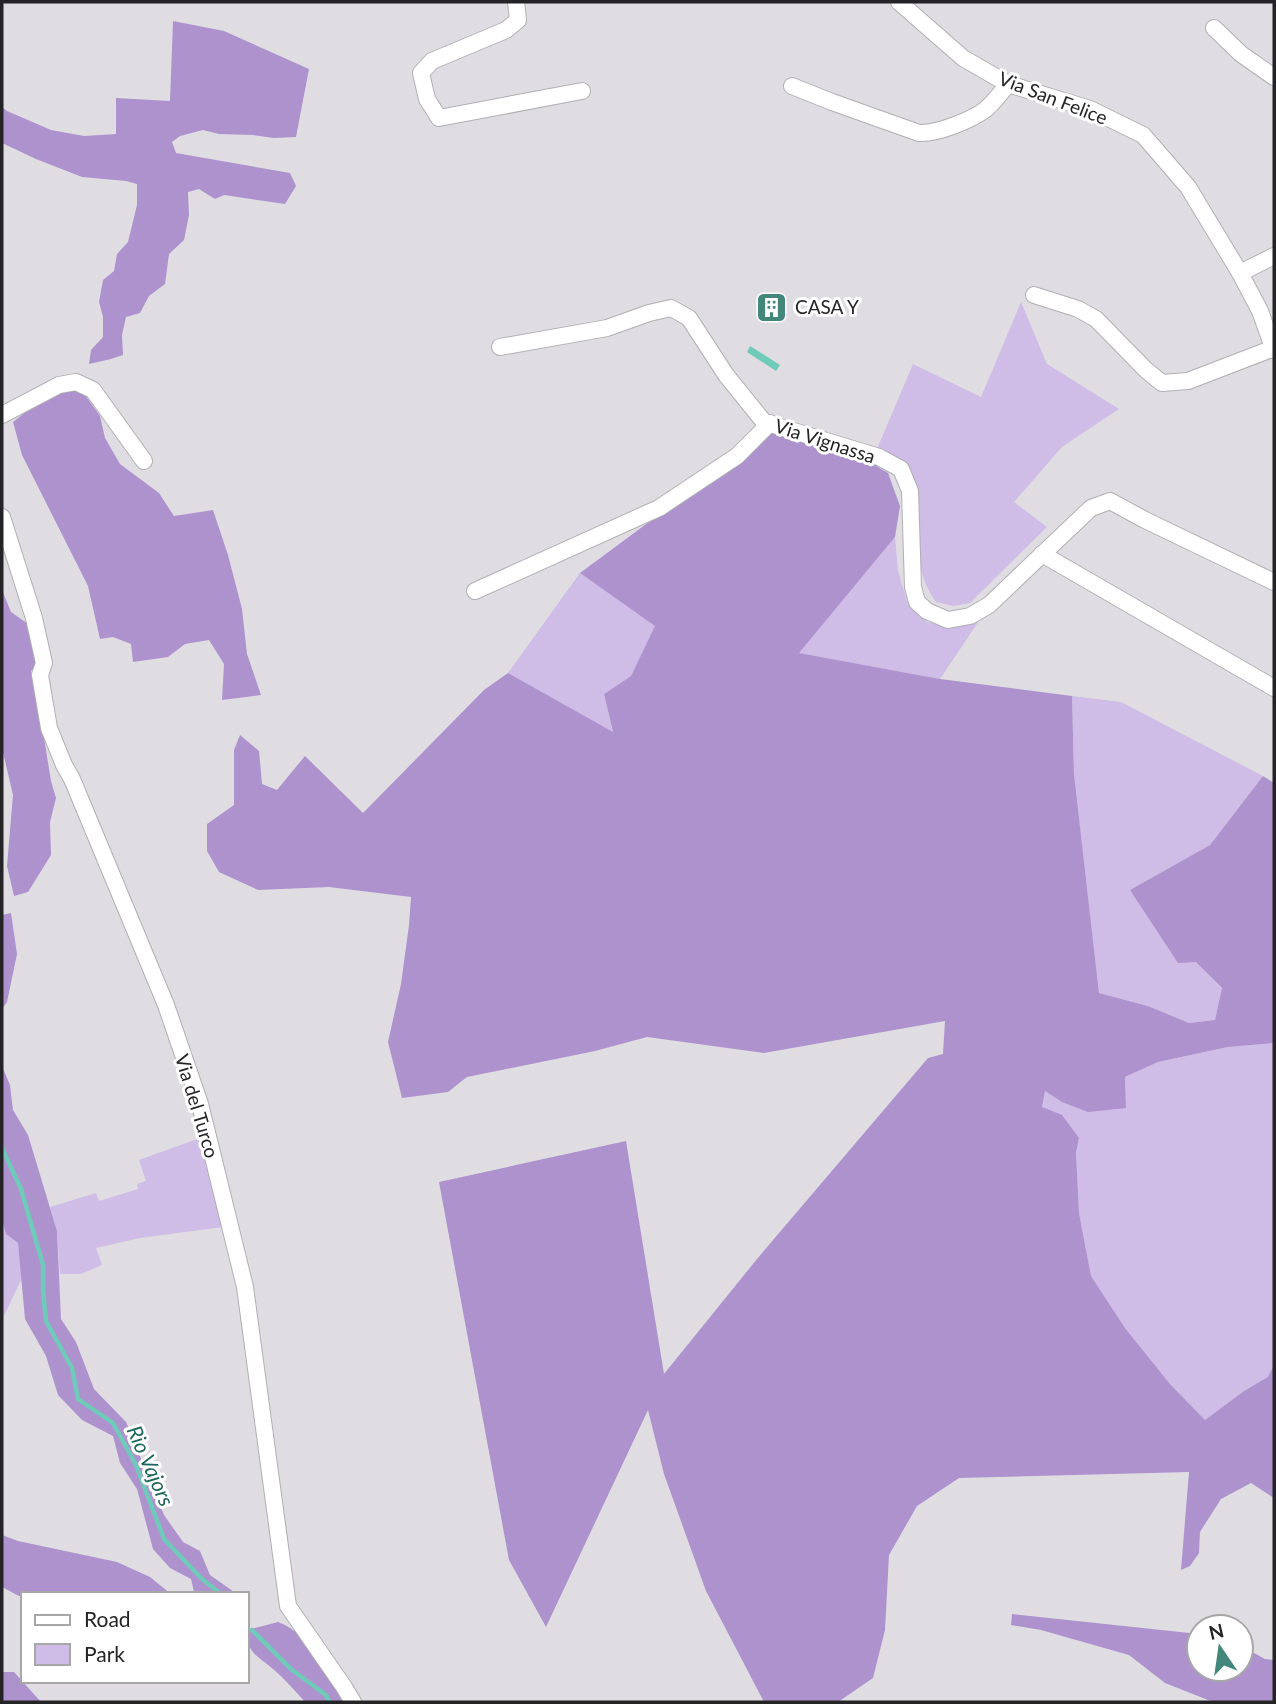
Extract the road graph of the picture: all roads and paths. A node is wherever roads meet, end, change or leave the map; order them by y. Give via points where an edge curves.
1 (516, 2) edge
2 (899, 2) edge
3 (1214, 28) dead end
4 (1274, 77) edge
5 (1008, 84) junction
6 (792, 86) dead end
7 (582, 91) dead end
8 (1274, 256) edge
9 (1240, 273) junction
10 (1034, 295) dead end
11 (500, 348) dead end
12 (1274, 349) edge
13 (2, 415) edge
14 (770, 423) junction
15 (144, 461) dead end
16 (2, 517) edge
17 (1042, 554) junction
18 (1274, 582) edge
19 (475, 591) dead end
20 (1274, 688) edge
21 (353, 1702) edge

1 - 7 street via 518,20 506,30 432,61 421,73 427,99 439,118
2 - 5 street, Via San Felice via 963,58
3 - 4 street
5 - 6 street via 980,113 927,134
5 - 9 street, Via San Felice via 1090,108 1143,135 1188,187
8 - 9 street
9 - 12 street, Via San Felice
10 - 12 street via 1096,319 1162,383 1188,382
11 - 14 street, Via Vignassa via 607,328 671,308 689,318 726,375 764,422
13 - 15 street via 76,382 93,390
14 - 17 street, Via Vignassa via 879,457 901,469 910,491 913,587 917,601 927,611 948,620 970,616 989,605
14 - 19 street via 737,456 659,508
16 - 21 street, Via del Turco via 34,618 44,663 40,675 49,728 166,1005 200,1104 245,1287 288,1606
17 - 18 street, Via Vignassa via 1091,508 1110,501
17 - 20 street

